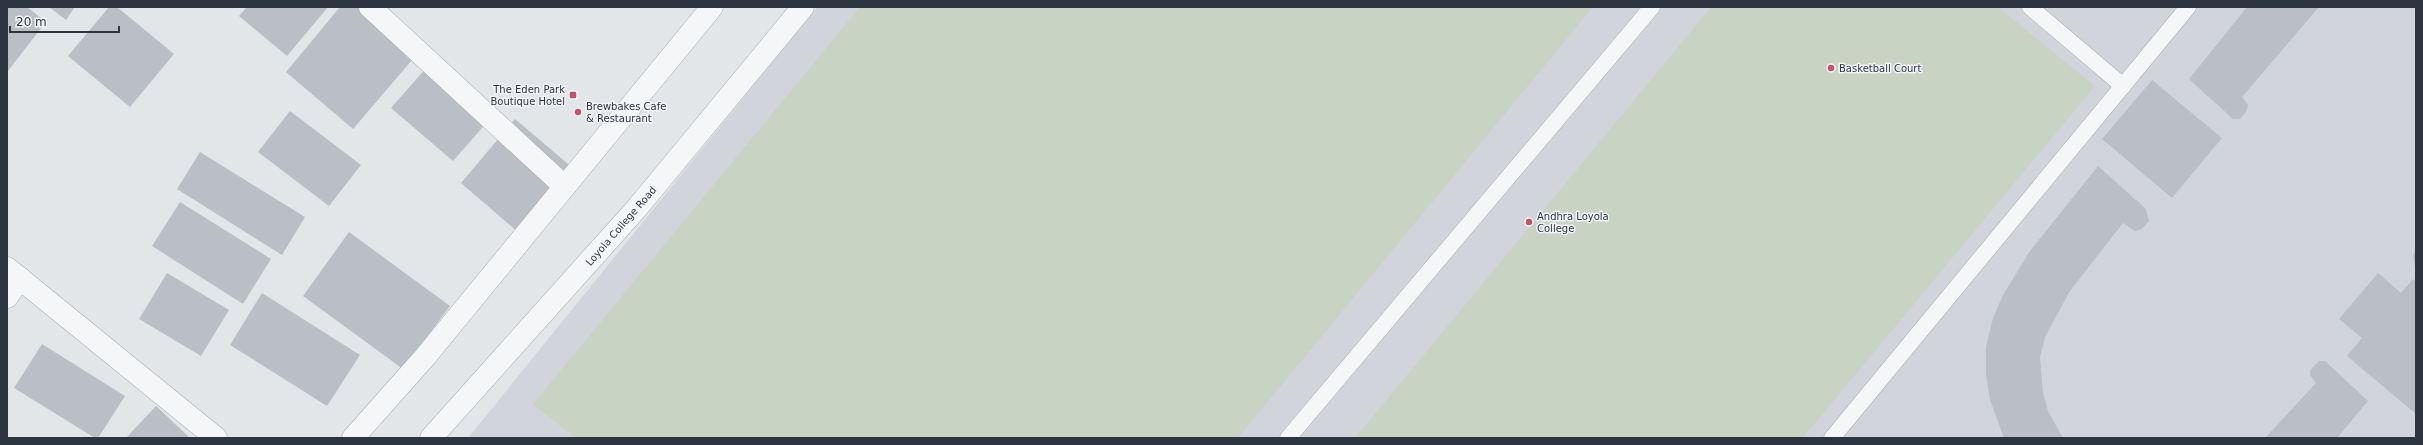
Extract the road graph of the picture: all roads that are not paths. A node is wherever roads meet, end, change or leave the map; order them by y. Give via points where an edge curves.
1 (370, 7) edge
2 (712, 7) edge
3 (803, 7) edge
4 (1652, 7) edge
5 (2030, 7) edge
6 (2188, 7) edge
7 (2123, 86) junction
8 (564, 186) junction
9 (14, 273) edge
10 (7, 297) edge
11 (216, 438) edge
12 (353, 438) edge
13 (431, 438) edge
14 (1288, 438) edge
15 (1832, 438) edge

1 - 8 street
2 - 8 street
3 - 13 street, Loyola College Road via 637,208
4 - 14 lane
5 - 7 lane
6 - 7 lane
7 - 15 lane
8 - 12 street via 425,357
9 - 10 street
9 - 11 street

